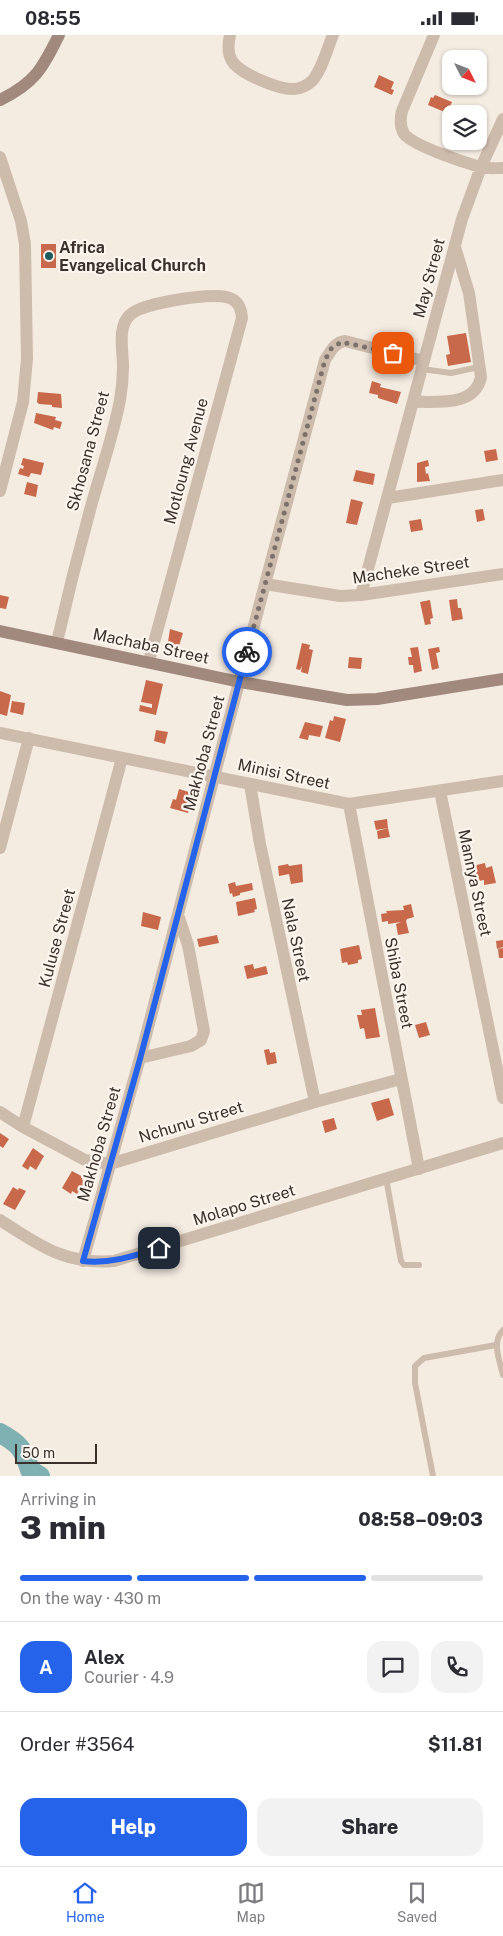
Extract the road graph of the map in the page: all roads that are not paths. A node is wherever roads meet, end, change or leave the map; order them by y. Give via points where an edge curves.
1 (59, 35) edge
2 (230, 35) edge
3 (333, 35) edge
4 (434, 35) edge
5 (0, 100) edge
6 (503, 119) edge
7 (0, 157) edge
8 (482, 167) junction
9 (503, 169) edge
10 (454, 247) junction
11 (205, 296) joint
12 (423, 365) junction
13 (479, 367) junction
14 (414, 402) junction
15 (503, 480) edge
16 (0, 491) edge
17 (388, 498) junction
18 (503, 574) edge
19 (264, 584) junction
20 (361, 595) junction
21 (0, 631) edge
22 (57, 642) junction
23 (149, 661) junction
24 (503, 679) edge
25 (240, 681) junction
26 (0, 733) edge
27 (30, 738) junction
28 (122, 758) junction
29 (215, 776) junction
30 (503, 781) edge
31 (250, 784) junction
32 (440, 791) junction
33 (349, 804) junction
34 (0, 849) edge
35 (178, 914) junction
36 (140, 1059) junction
37 (401, 1079) junction
38 (503, 1098) edge
39 (314, 1102) junction
40 (0, 1112) edge
41 (24, 1127) junction
42 (503, 1143) edge
43 (110, 1164) junction
44 (418, 1169) junction
45 (386, 1178) junction
46 (0, 1220) edge
47 (83, 1261) junction
48 (419, 1265) dead end
49 (503, 1330) edge
50 (496, 1345) junction
51 (503, 1375) edge
52 (432, 1476) edge

1 - 5 street via 37,75 27,85
2 - 3 street via 228,54 238,68 280,88 295,90 312,81
4 - 8 street via 402,111 402,128 409,139 422,146
6 - 8 street, May Street
7 - 16 street via 25,243 27,359 24,401
8 - 9 street
8 - 10 street, May Street
10 - 12 street, May Street
10 - 13 street via 469,293
11 - 22 street, Skhosana Street via 138,309 129,316 125,325 122,384 116,417
11 - 23 street, Motloung Avenue via 230,297 238,302 242,318
12 - 13 lane via 451,373
12 - 14 street, May Street
12 - 19 street, Makhoba Street via 345,341 331,349 325,360
13 - 14 street via 479,384 470,396 459,400
14 - 17 street, May Street
15 - 17 street
17 - 20 street, May Street
18 - 20 street, Macheke Street
19 - 20 street, Macheke Street
19 - 25 street, Makhoba Street
21 - 22 street, Machaba Street
22 - 23 street, Machaba Street
23 - 25 street, Machaba Street
24 - 25 street, Machaba Street via 377,699 347,700
25 - 29 street, Makhoba Street
26 - 27 street, Minisi Street
27 - 28 street, Minisi Street
27 - 34 street
28 - 29 street, Minisi Street
28 - 41 street, Kuluse Street
29 - 31 street, Minisi Street
29 - 35 street, Makhoba Street
30 - 32 street, Minisi Street
31 - 33 street, Minisi Street
31 - 39 street, Nala Street
32 - 33 street, Minisi Street
32 - 38 street, Mannya Street
33 - 37 street, Shiba Street
35 - 36 street, Makhoba Street
35 - 36 street via 188,945 204,1031 200,1040 191,1046
36 - 43 street, Makhoba Street
37 - 39 street, Nchunu Street
37 - 44 street, Shiba Street
39 - 43 street, Nchunu Street
40 - 41 street, Nchunu Street
41 - 43 street, Nchunu Street via 85,1160
42 - 44 street, Molapo Street
43 - 47 street, Makhoba Street
44 - 45 street, Molapo Street
45 - 47 street, Molapo Street via 140,1254 114,1261
45 - 48 lane via 400,1261 404,1265
46 - 47 street, Molapo Street via 38,1244 65,1257
49 - 50 lane
50 - 51 lane
50 - 52 lane via 424,1358 415,1366 415,1383

